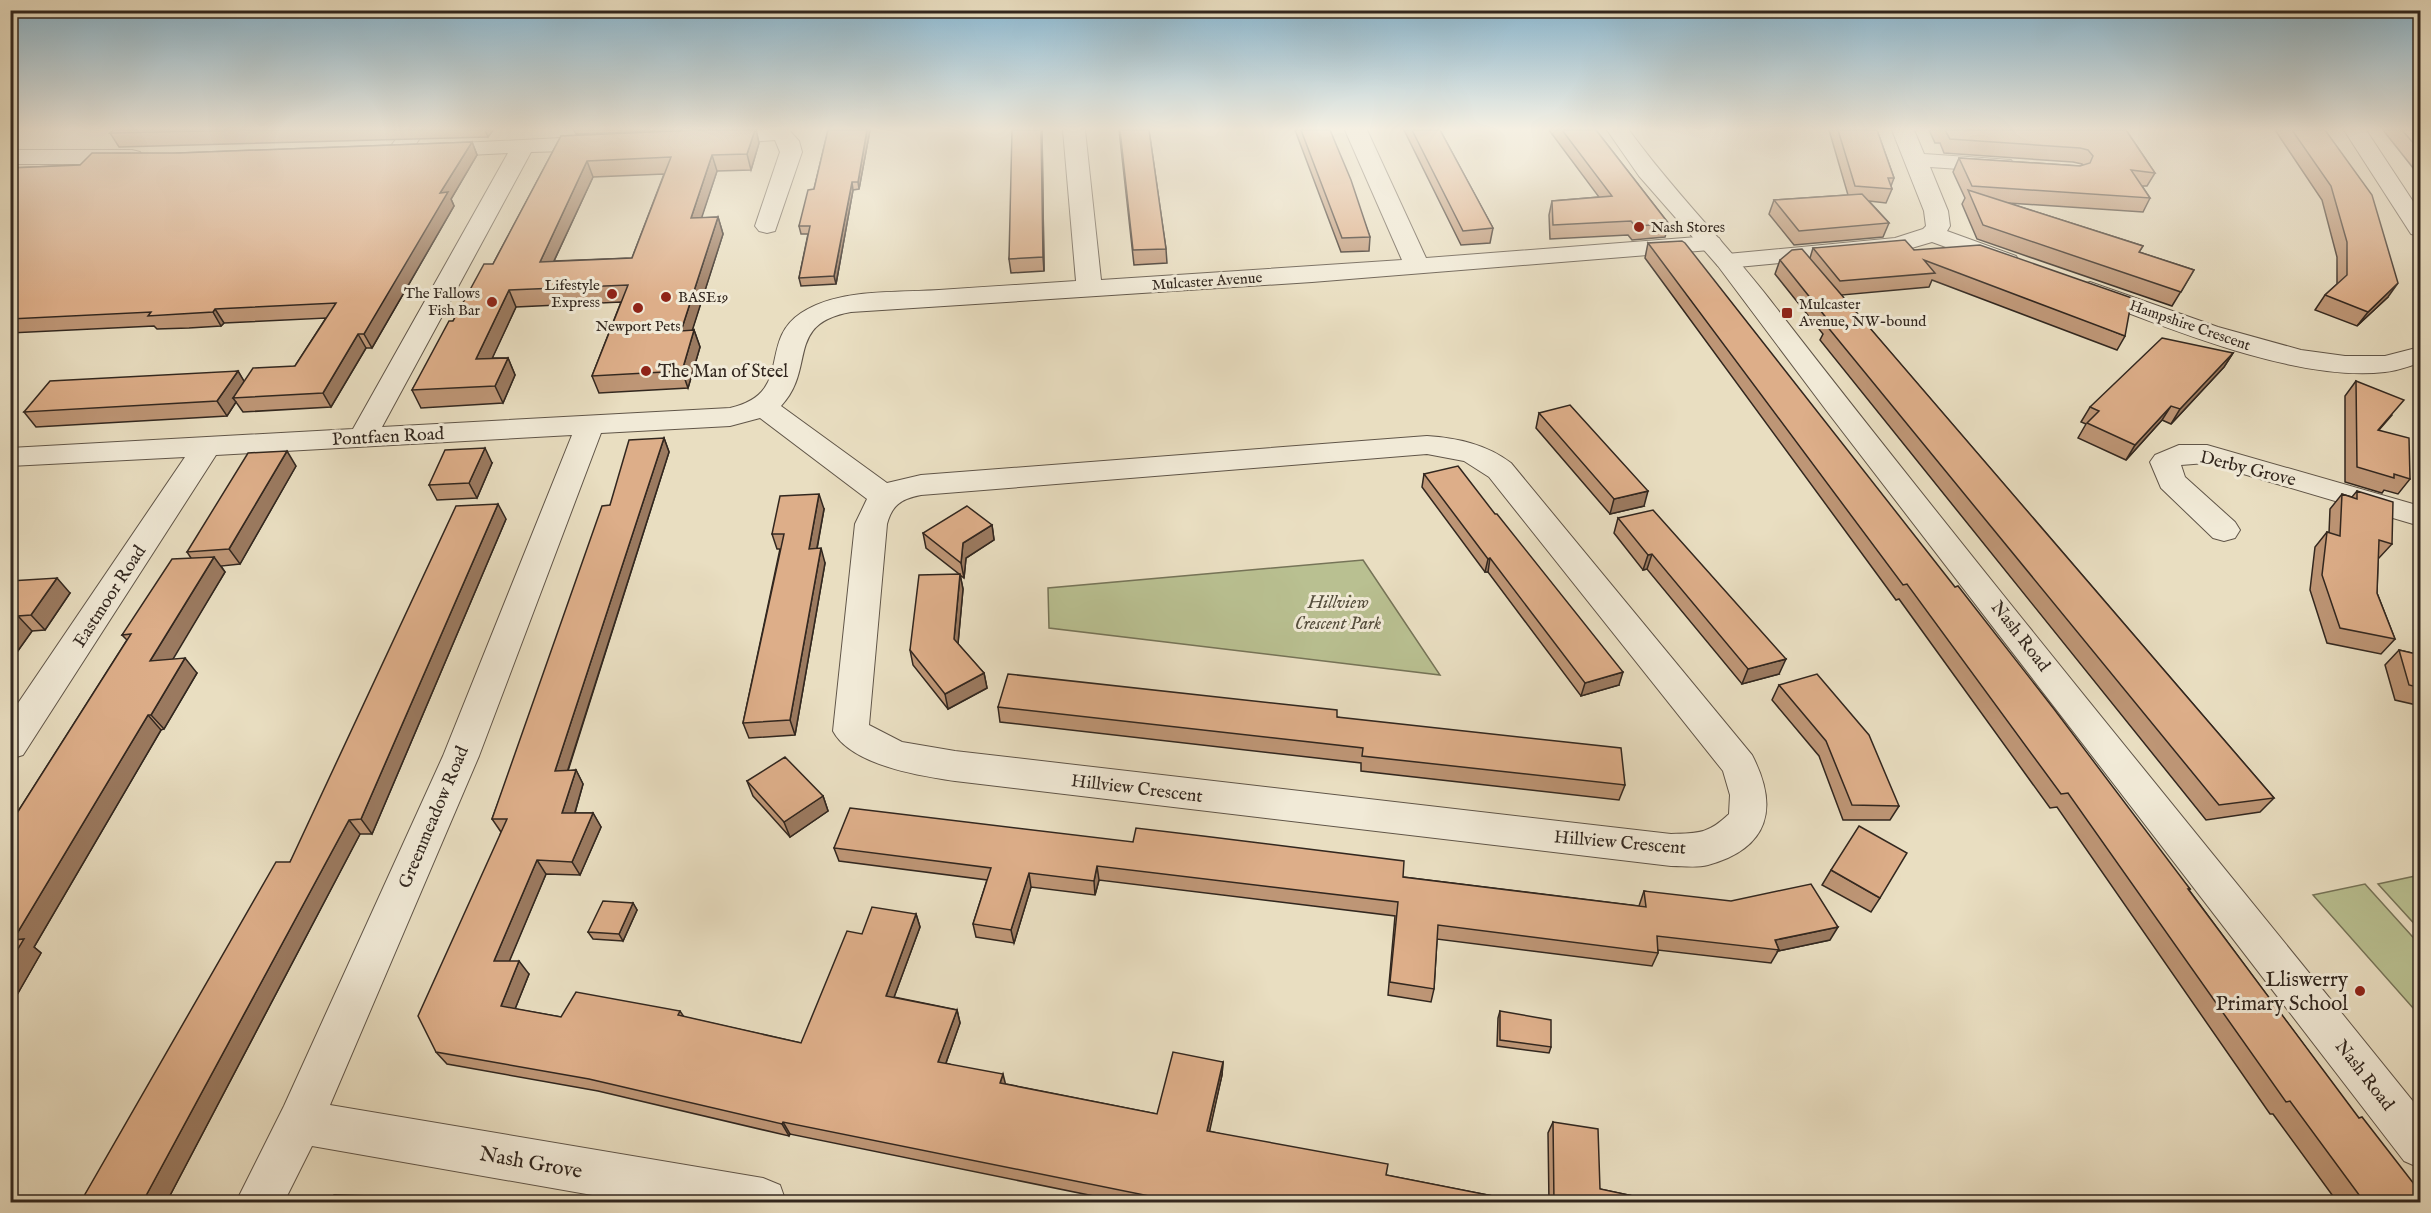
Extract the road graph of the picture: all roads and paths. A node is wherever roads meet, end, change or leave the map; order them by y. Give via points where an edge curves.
1 (501, 187) edge
2 (780, 187) edge
3 (1079, 187) edge
4 (1382, 187) edge
5 (1661, 187) edge
6 (1927, 187) edge
7 (2393, 187) edge
8 (767, 226) dead end
9 (2420, 226) edge
10 (1932, 234) junction
11 (1719, 252) junction
12 (1418, 266) junction
13 (2034, 270) edge
14 (2068, 282) edge
15 (1089, 288) junction
16 (2414, 367) edge
17 (763, 406) junction
18 (590, 425) junction
19 (362, 438) junction
20 (207, 446) junction
21 (10, 457) edge
22 (884, 496) junction
23 (2421, 516) edge
24 (2224, 530) dead end
25 (10, 745) edge
26 (300, 1122) junction
27 (2421, 1145) edge
28 (259, 1203) edge
29 (763, 1203) edge

1 - 19 street
2 - 8 street
3 - 15 street
4 - 12 street
5 - 11 street, Nash Road
6 - 10 street via 1938,226
7 - 9 street
10 - 11 street, Mulcaster Avenue via 1898,245
10 - 13 street
11 - 12 street, Mulcaster Avenue
11 - 27 street, Nash Road
12 - 15 street, Mulcaster Avenue
14 - 16 street, Hampshire Crescent via 2268,351 2313,360
15 - 17 street, Mulcaster Avenue via 877,302 819,313 800,327 791,342 782,386
17 - 18 street, Pontfaen Road via 708,419
17 - 22 street
18 - 19 street, Pontfaen Road
18 - 26 street, Greenmeadow Road via 461,756
19 - 20 street, Pontfaen Road
20 - 21 street, Pontfaen Road
20 - 25 street, Eastmoor Road
22 - 22 street, Hillview Crescent via 871,524 851,731 894,755 955,766 1671,850 1706,849 1729,838 1747,820 1749,795 1739,765 1500,470 1470,451 1427,445 1380,448 921,485
23 - 24 street, Derby Grove via 2207,454 2179,454 2165,462 2172,482
26 - 28 street, Greenmeadow Road
26 - 29 street, Nash Grove

